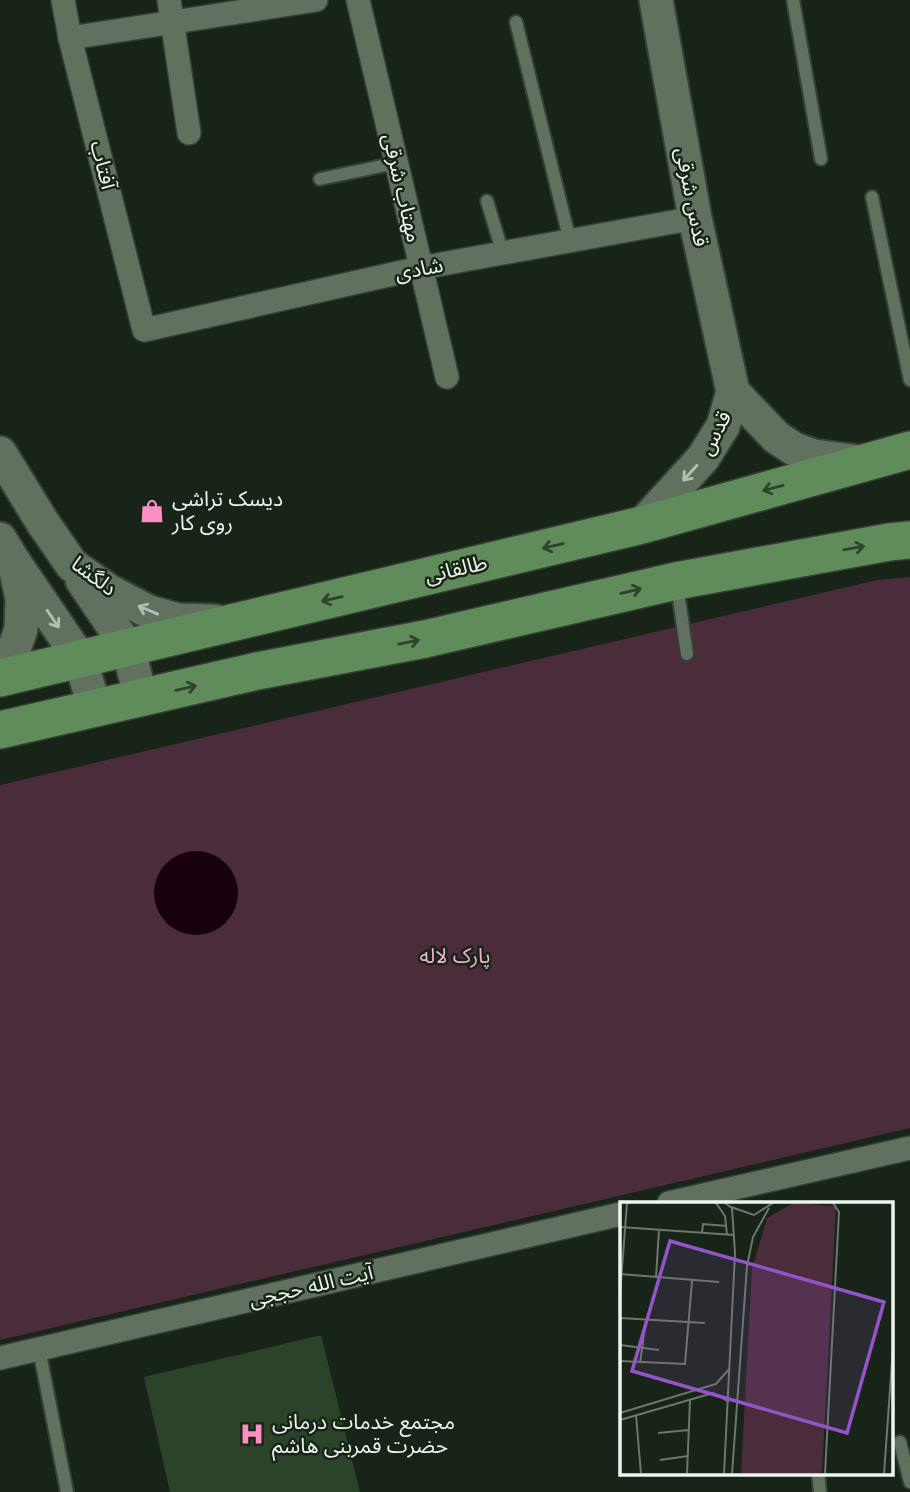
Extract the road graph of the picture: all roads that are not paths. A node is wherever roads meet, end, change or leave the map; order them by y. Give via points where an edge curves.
1 (62, 0) edge
2 (316, 0) edge
3 (358, 0) edge
4 (656, 0) edge
5 (793, 0) edge
6 (171, 11) edge
7 (516, 22) dead end
8 (71, 38) junction
9 (188, 133) dead end
10 (821, 159) dead end
11 (396, 163) junction
12 (320, 179) dead end
13 (872, 197) dead end
14 (487, 201) dead end
15 (695, 218) junction
16 (570, 241) junction
17 (503, 254) junction
18 (420, 268) junction
19 (144, 330) joint
20 (447, 377) dead end
21 (910, 380) edge
22 (733, 393) junction
23 (910, 450) edge
24 (0, 453) edge
25 (867, 463) junction
26 (642, 525) junction
27 (910, 540) edge
28 (7, 551) edge
29 (72, 565) junction
30 (676, 581) junction
31 (239, 621) junction
32 (128, 648) junction
33 (687, 654) dead end
34 (80, 659) junction
35 (0, 670) edge
36 (0, 678) edge
37 (141, 698) junction
38 (94, 708) junction
39 (0, 730) edge
40 (910, 1148) edge
41 (673, 1202) edge
42 (620, 1214) edge
43 (39, 1349) junction
44 (0, 1358) edge
45 (900, 1442) dead end
46 (818, 1474) edge
47 (910, 1482) edge
48 (67, 1492) edge
49 (820, 1492) edge

1 - 8 street, آفتاب
2 - 6 street
3 - 11 street, مهتاب شرقی
4 - 15 main road, قدس شرقی
5 - 10 lane
6 - 8 street
6 - 9 street
7 - 16 lane
8 - 19 street, آفتاب
11 - 12 lane
11 - 18 street, مهتاب شرقی
13 - 21 lane
14 - 17 lane
15 - 16 street, شادی
15 - 22 main road, قدس شرقی
16 - 17 street, شادی
17 - 18 street, شادی
18 - 19 street, شادی
18 - 20 street, مهتاب شرقی
22 - 25 main road, قدس via 794,449
22 -> 26 main road, قدس via 723,426 704,458
23 - 25 main road, طالقانی
24 - 29 main road, دلگشا
25 -> 26 main road, طالقانی
26 -> 31 main road, طالقانی
30 -> 27 main road
28 -> 34 main road
28 - 35 main road via 22,599 21,629 12,655
31 -> 29 main road, دلگشا via 178,620 149,612
29 - 32 main road
30 - 33 lane
37 -> 30 main road
31 - 32 main road, طالقانی
32 - 34 main road, طالقانی
32 - 37 main road
34 - 36 main road, طالقانی
34 - 38 main road
37 - 38 main road
38 - 39 main road
40 - 41 street
42 - 43 street, آیت الله حججی
43 - 44 street, آیت الله حججی
43 - 48 lane
45 - 47 lane
46 - 49 lane

